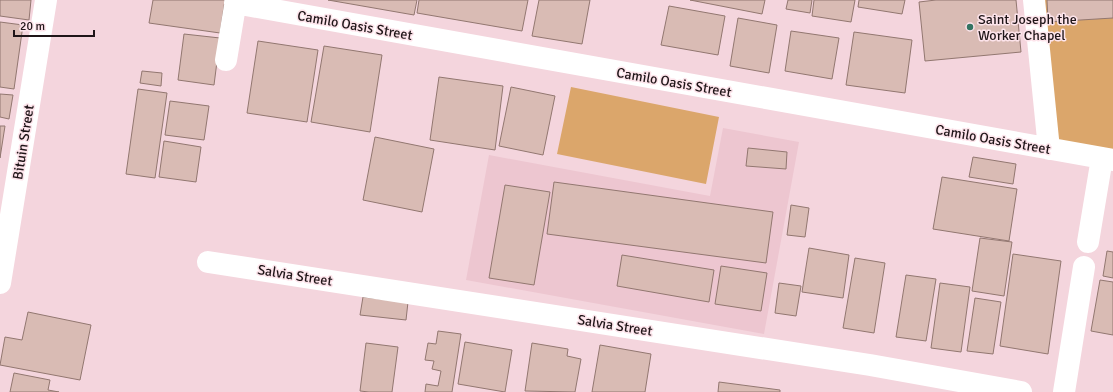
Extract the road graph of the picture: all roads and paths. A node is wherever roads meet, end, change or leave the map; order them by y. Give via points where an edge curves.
1 (46, 0) edge
2 (1034, 0) edge
3 (235, 2) edge
4 (226, 60) dead end
5 (1048, 149) junction
6 (1108, 159) edge
7 (1088, 242) dead end
8 (208, 262) dead end
9 (1084, 267) dead end
10 (0, 283) edge
11 (1021, 392) edge
12 (1064, 392) edge

1 - 10 street, Bituin Street
2 - 5 street
3 - 4 street
3 - 5 street, Camilo Oasis Street
5 - 6 street, Camilo Oasis Street
6 - 7 street
8 - 11 street, Salvia Street via 862,364
9 - 12 street

